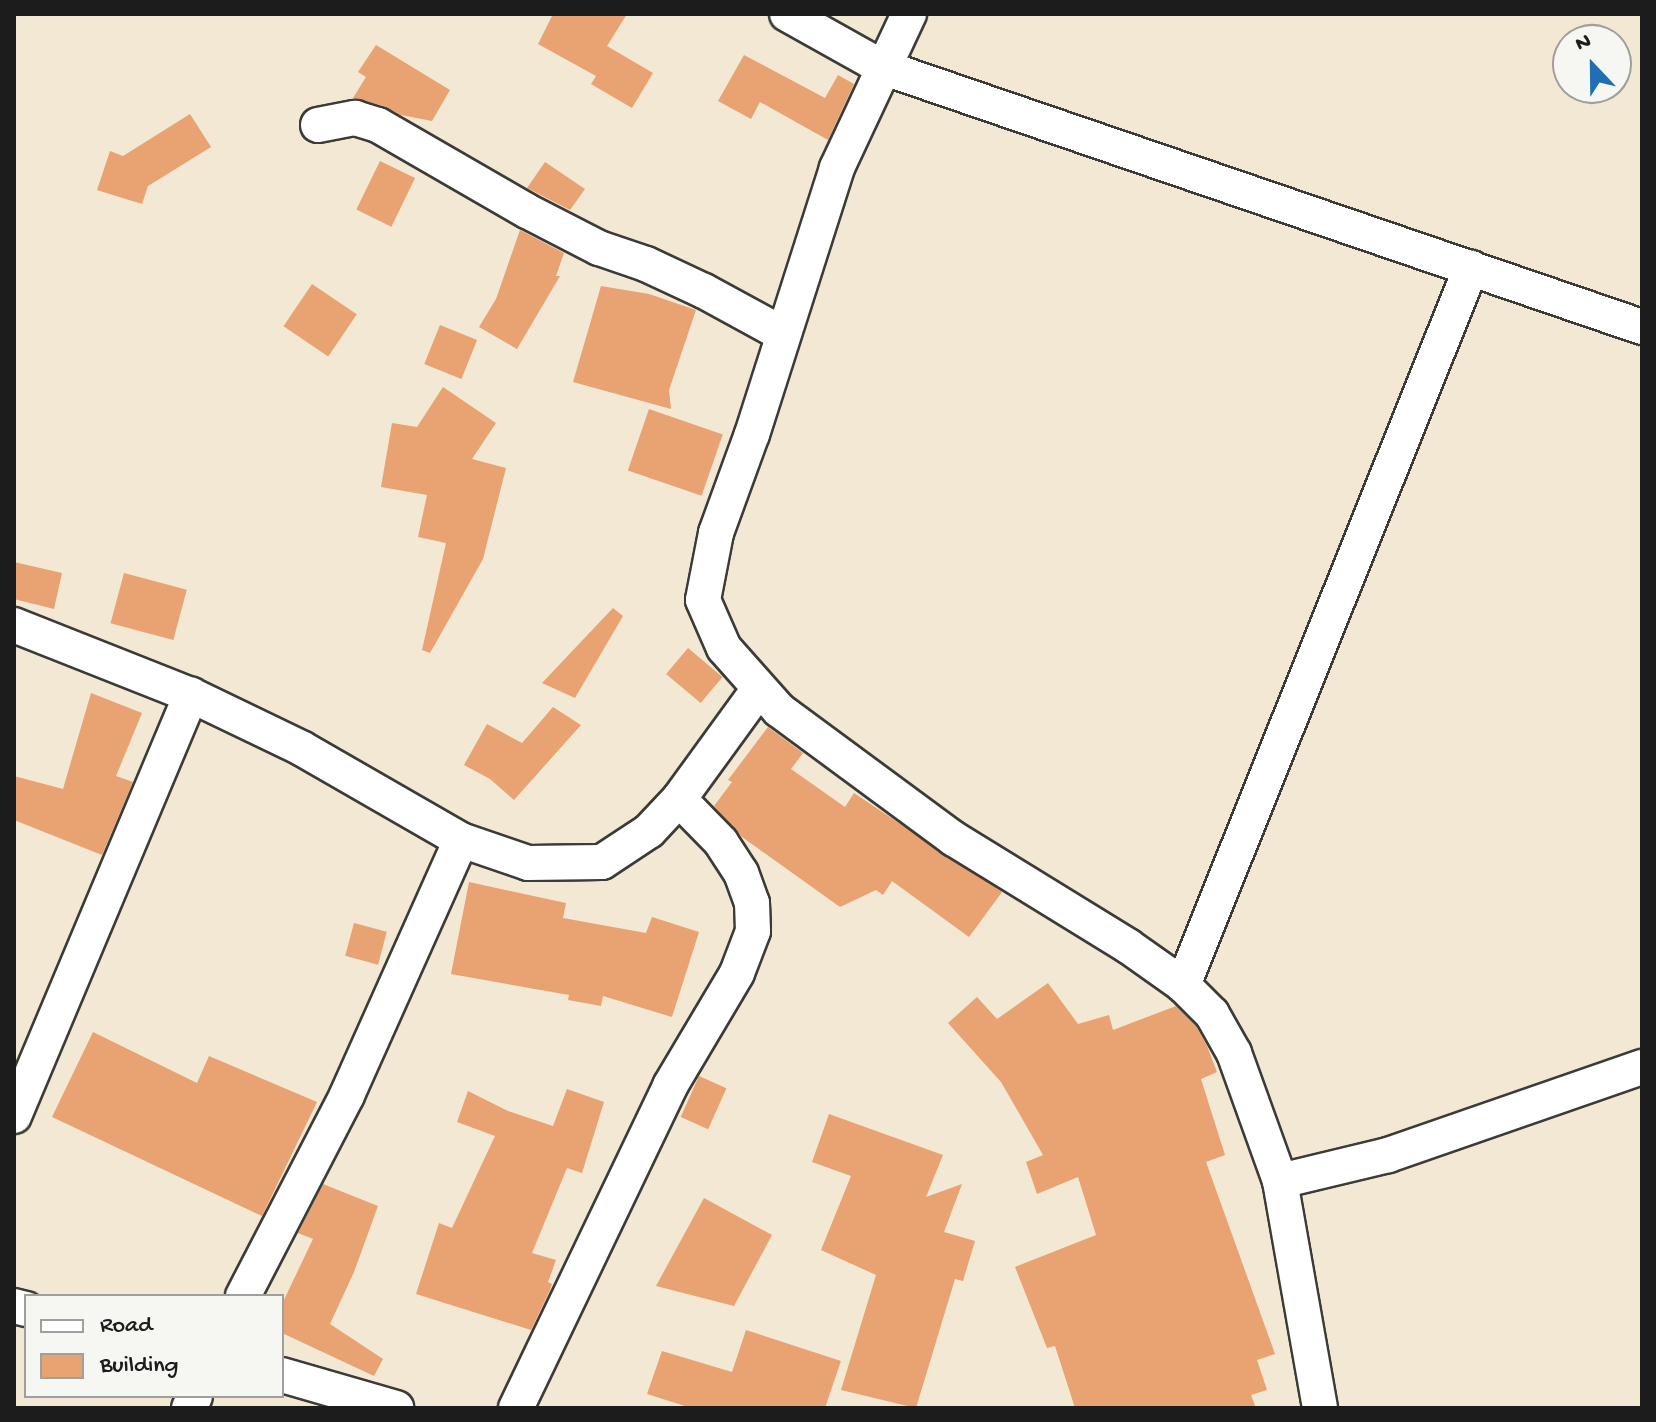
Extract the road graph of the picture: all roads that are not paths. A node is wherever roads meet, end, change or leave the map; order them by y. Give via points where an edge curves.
1 (787, 14) edge
2 (909, 14) edge
3 (882, 67) junction
4 (318, 125) dead end
5 (1471, 268) junction
6 (1642, 327) edge
7 (783, 334) junction
8 (14, 625) edge
9 (759, 689) junction
10 (191, 695) junction
11 (679, 799) junction
12 (461, 840) junction
13 (1183, 985) junction
14 (1642, 1067) edge
15 (14, 1116) edge
16 (1280, 1181) junction
17 (244, 1294) edge
18 (284, 1376) edge
19 (396, 1408) edge
20 (516, 1408) edge
21 (1320, 1408) edge

1 - 3 street
2 - 3 street
3 - 5 street
3 - 7 street via 837,168
4 - 7 street via 355,118 378,125 527,211 599,248 704,291
5 - 6 street
5 - 13 street
7 - 9 street via 716,533 703,600 724,648
8 - 10 street
9 - 11 street
9 - 13 street via 779,710 954,839
10 - 12 street via 301,748
10 - 15 street
11 - 12 street via 649,831 602,862 528,863
11 - 20 street via 721,842 741,873 752,903 753,931 737,973 670,1086
12 - 17 street via 347,1095
13 - 16 street via 1212,1014 1234,1053
14 - 16 street via 1388,1155
16 - 21 street
18 - 19 street

